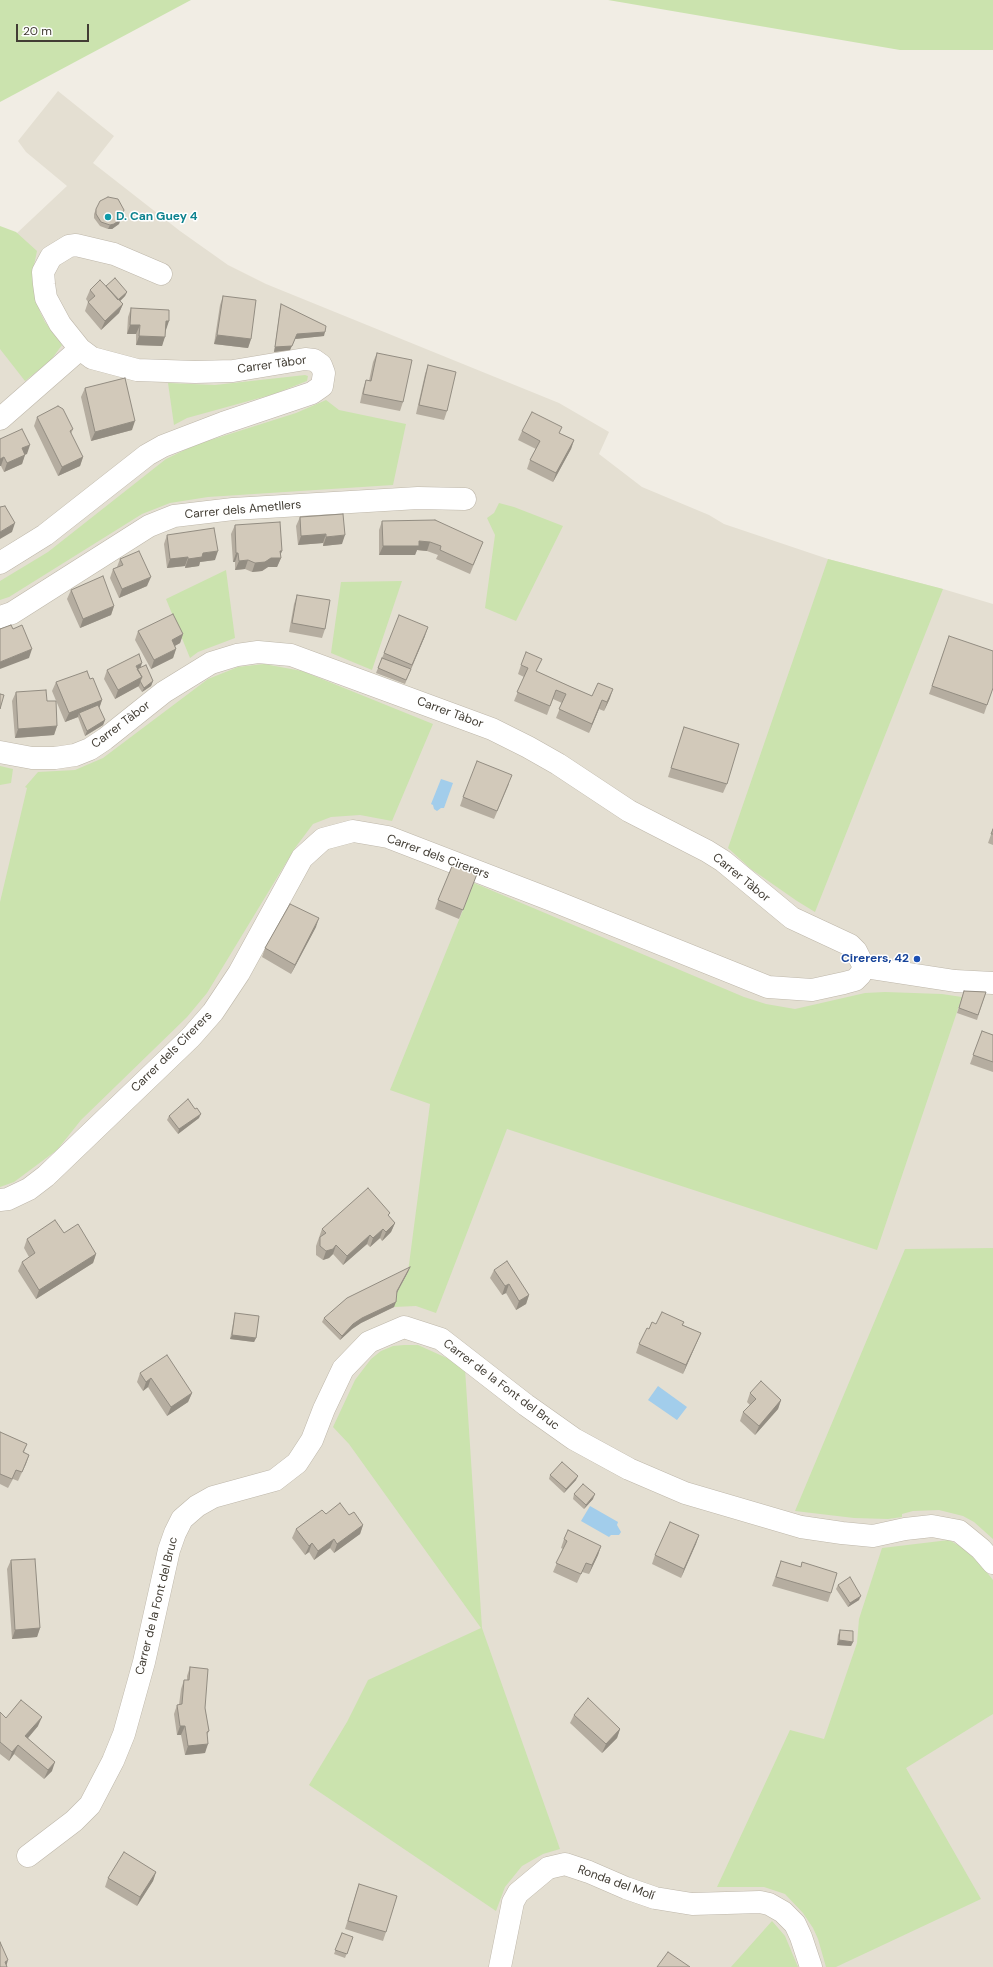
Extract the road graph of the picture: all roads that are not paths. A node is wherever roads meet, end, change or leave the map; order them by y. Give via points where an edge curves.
1 (161, 274) dead end
2 (80, 349) junction
3 (0, 419) edge
4 (465, 498) dead end
5 (0, 563) edge
6 (0, 617) edge
7 (0, 752) edge
8 (864, 967) junction
9 (993, 983) edge
10 (0, 1200) edge
11 (993, 1563) edge
12 (28, 1856) dead end
13 (500, 1967) edge
14 (811, 1967) edge

1 - 2 street, Carrer Tàbor via 114,254 76,245 51,256 43,272 46,298 60,324
2 - 3 street
2 - 5 street, Carrer Tàbor via 92,358 115,365 137,370 167,372 233,371 305,359 314,360 321,365 324,378 322,386 312,392 217,425 146,455 51,531
4 - 6 street, Carrer dels Ametllers via 418,498 248,508 174,516 149,526 12,613
7 - 8 street, Carrer Tàbor via 32,758 75,755 105,739 164,692 211,663 258,652 291,655 485,726 528,747 629,811 723,861 792,918 850,944
8 - 9 street via 955,981
8 - 10 street, Carrer dels Cirerers via 855,980 812,990 768,987 388,837 353,831 323,839 302,858 239,973 213,1012 46,1176 29,1189
11 - 12 street, Carrer de la Font del Bruc via 959,1531 932,1526 873,1536 842,1533 801,1527 685,1494 629,1469 574,1439 441,1339 404,1327 369,1342 343,1369 312,1440 297,1463 275,1480 213,1497 182,1519 169,1550 144,1662 124,1734 113,1761 90,1805 74,1821
13 - 14 street, Ronda del Molí via 512,1902 518,1893 548,1868 565,1864 655,1898 692,1904 769,1904 783,1912 795,1924

